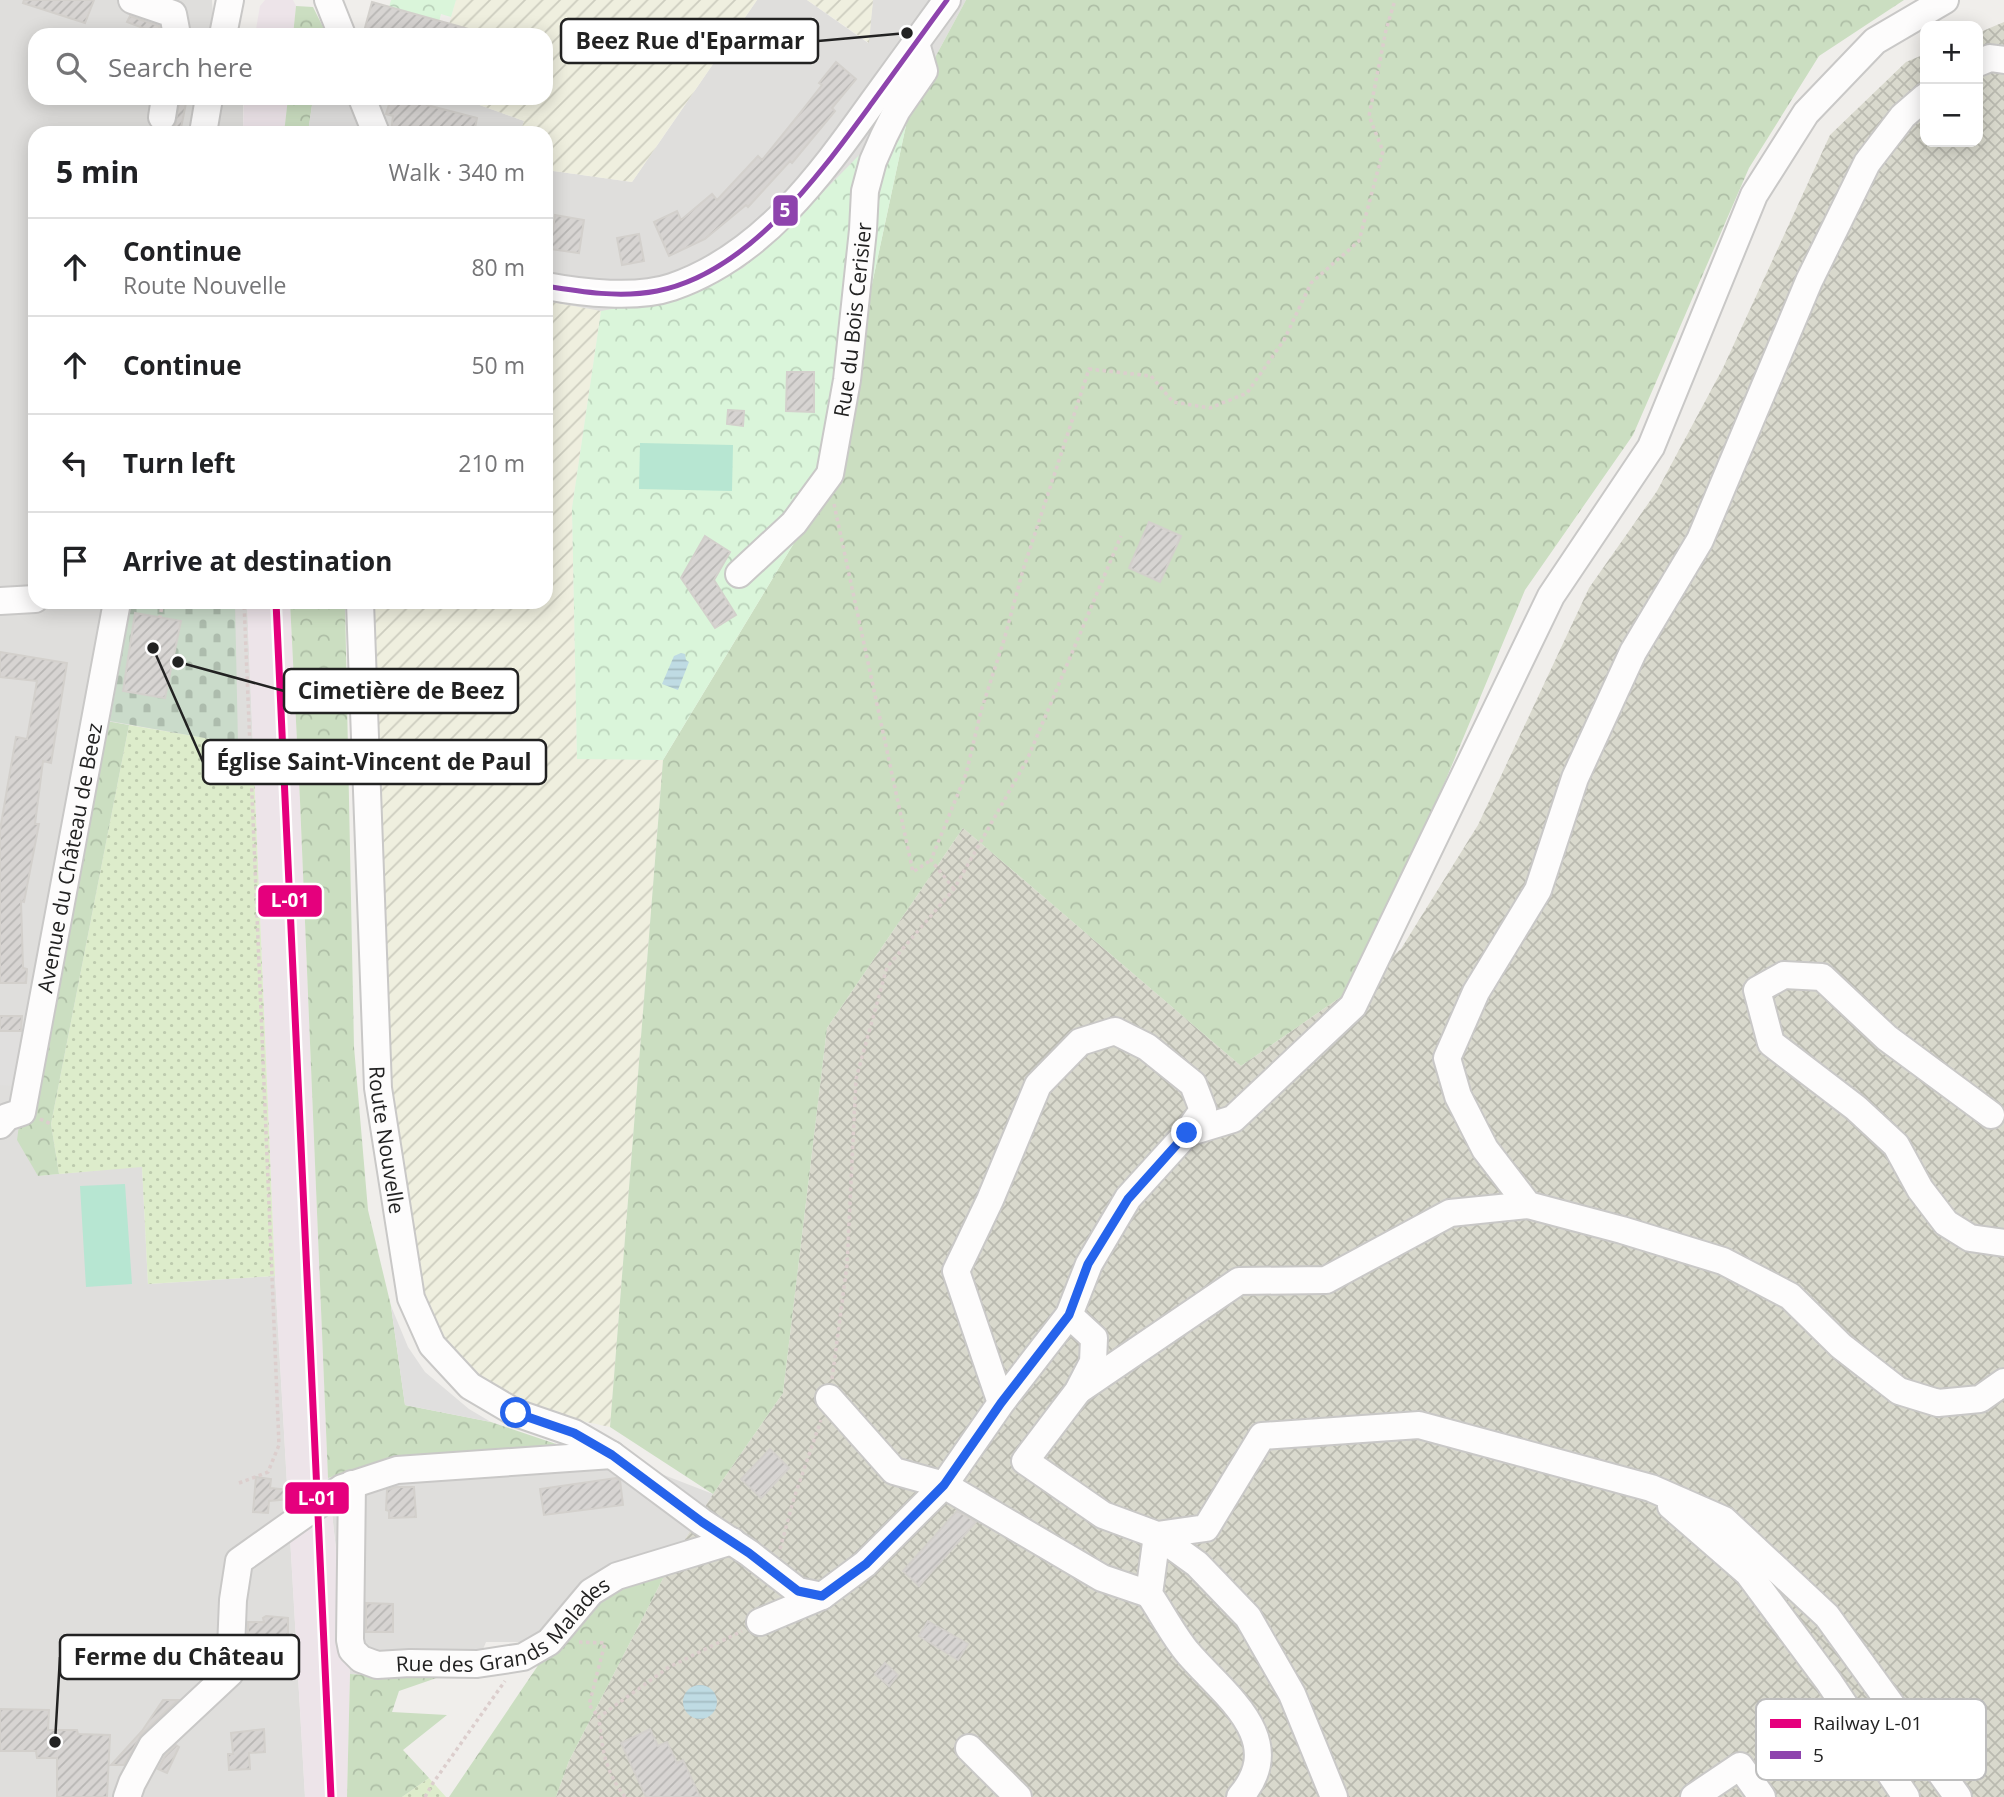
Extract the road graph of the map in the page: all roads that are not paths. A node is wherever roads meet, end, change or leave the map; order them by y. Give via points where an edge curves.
1 (132, 0) edge
2 (230, 0) edge
3 (328, 0) edge
4 (947, 0) edge
5 (1945, 0) edge
6 (176, 28) edge
7 (224, 28) edge
8 (339, 28) edge
9 (916, 43) junction
10 (2004, 60) edge
11 (1983, 62) edge
12 (1920, 101) edge
13 (208, 105) edge
14 (365, 105) edge
15 (204, 126) edge
16 (373, 126) edge
17 (553, 287) edge
18 (739, 574) dead end
19 (28, 599) edge
20 (0, 601) edge
21 (116, 609) edge
22 (360, 609) edge
23 (1991, 1115) dead end
24 (11, 1118) edge
25 (1187, 1133) junction
26 (1528, 1205) junction
27 (2004, 1242) edge
28 (1069, 1315) junction
29 (2004, 1382) edge
30 (1078, 1391) junction
31 (829, 1398) road end
32 (1001, 1403) junction
33 (612, 1455) junction
34 (944, 1485) junction
35 (347, 1486) junction
36 (1651, 1488) junction
37 (1157, 1535) junction
38 (732, 1541) junction
39 (1149, 1594) junction
40 (822, 1596) junction
41 (760, 1622) road end
42 (1840, 1699) edge
43 (1887, 1699) edge
44 (969, 1748) dead end
45 (1895, 1780) edge
46 (1946, 1780) edge
47 (127, 1797) edge
48 (1018, 1797) edge
49 (1240, 1797) edge
50 (1334, 1797) edge
51 (1695, 1797) edge
52 (1762, 1797) edge
53 (1906, 1797) edge
54 (1958, 1797) edge

1 - 6 street via 173,14
2 - 7 street
3 - 8 street
4 - 9 street
5 - 25 street via 1875,41 1805,113 1754,195 1651,447 1551,596 1353,1006 1233,1119
9 - 17 street via 821,174 769,229 715,269 670,288 628,293
9 - 18 street, Rue du Bois Cerisier via 924,71 884,136 865,191 847,380 830,474 794,523
10 - 11 street
12 - 26 street via 1903,116 1861,175 1809,281 1700,540 1633,652 1575,778 1538,890 1476,992 1447,1058 1458,1096 1485,1149
13 - 15 street
14 - 16 street
19 - 20 street
21 - 24 street, Avenue du Château de Beez
22 - 33 street, Route Nouvelle via 378,1088 411,1298 432,1345 470,1386 516,1413 574,1433
23 - 27 street via 1887,1038 1822,977 1784,975 1757,990 1771,1043 1896,1145 1920,1189 1946,1223 1970,1238
25 - 28 street via 1128,1199 1088,1264
25 - 32 street via 1203,1110 1193,1084 1147,1047 1115,1031 1080,1042 1038,1085 956,1271
26 - 29 street via 1723,1261 1790,1296 1841,1346 1899,1391 1938,1403 1980,1399
26 - 30 street via 1450,1213 1326,1280 1239,1281
28 - 30 street via 1094,1338 1093,1362
28 - 32 street
30 - 37 street via 1025,1461 1103,1515
31 - 34 street via 894,1471
32 - 34 street
33 - 35 street via 397,1470
33 - 38 street, Route Nouvelle
34 - 39 street via 1102,1578
34 - 40 street via 866,1564
35 - 38 street, Rue des Grands Malades via 350,1640 361,1659 377,1665 477,1664 523,1657 548,1642 591,1592 617,1576
35 - 47 street via 239,1561 230,1673 152,1746
36 - 37 street via 1419,1425 1262,1436 1206,1528
36 - 42 street via 1748,1573
36 - 43 street via 1724,1520 1827,1616
37 - 39 street
37 - 50 street via 1198,1564 1248,1617 1292,1694
38 - 40 street, Route Nouvelle via 798,1591
39 - 49 street via 1188,1652 1226,1690 1250,1724 1259,1756 1250,1785
40 - 41 street
44 - 48 street
45 - 53 street
46 - 54 street
51 - 52 street via 1740,1766

